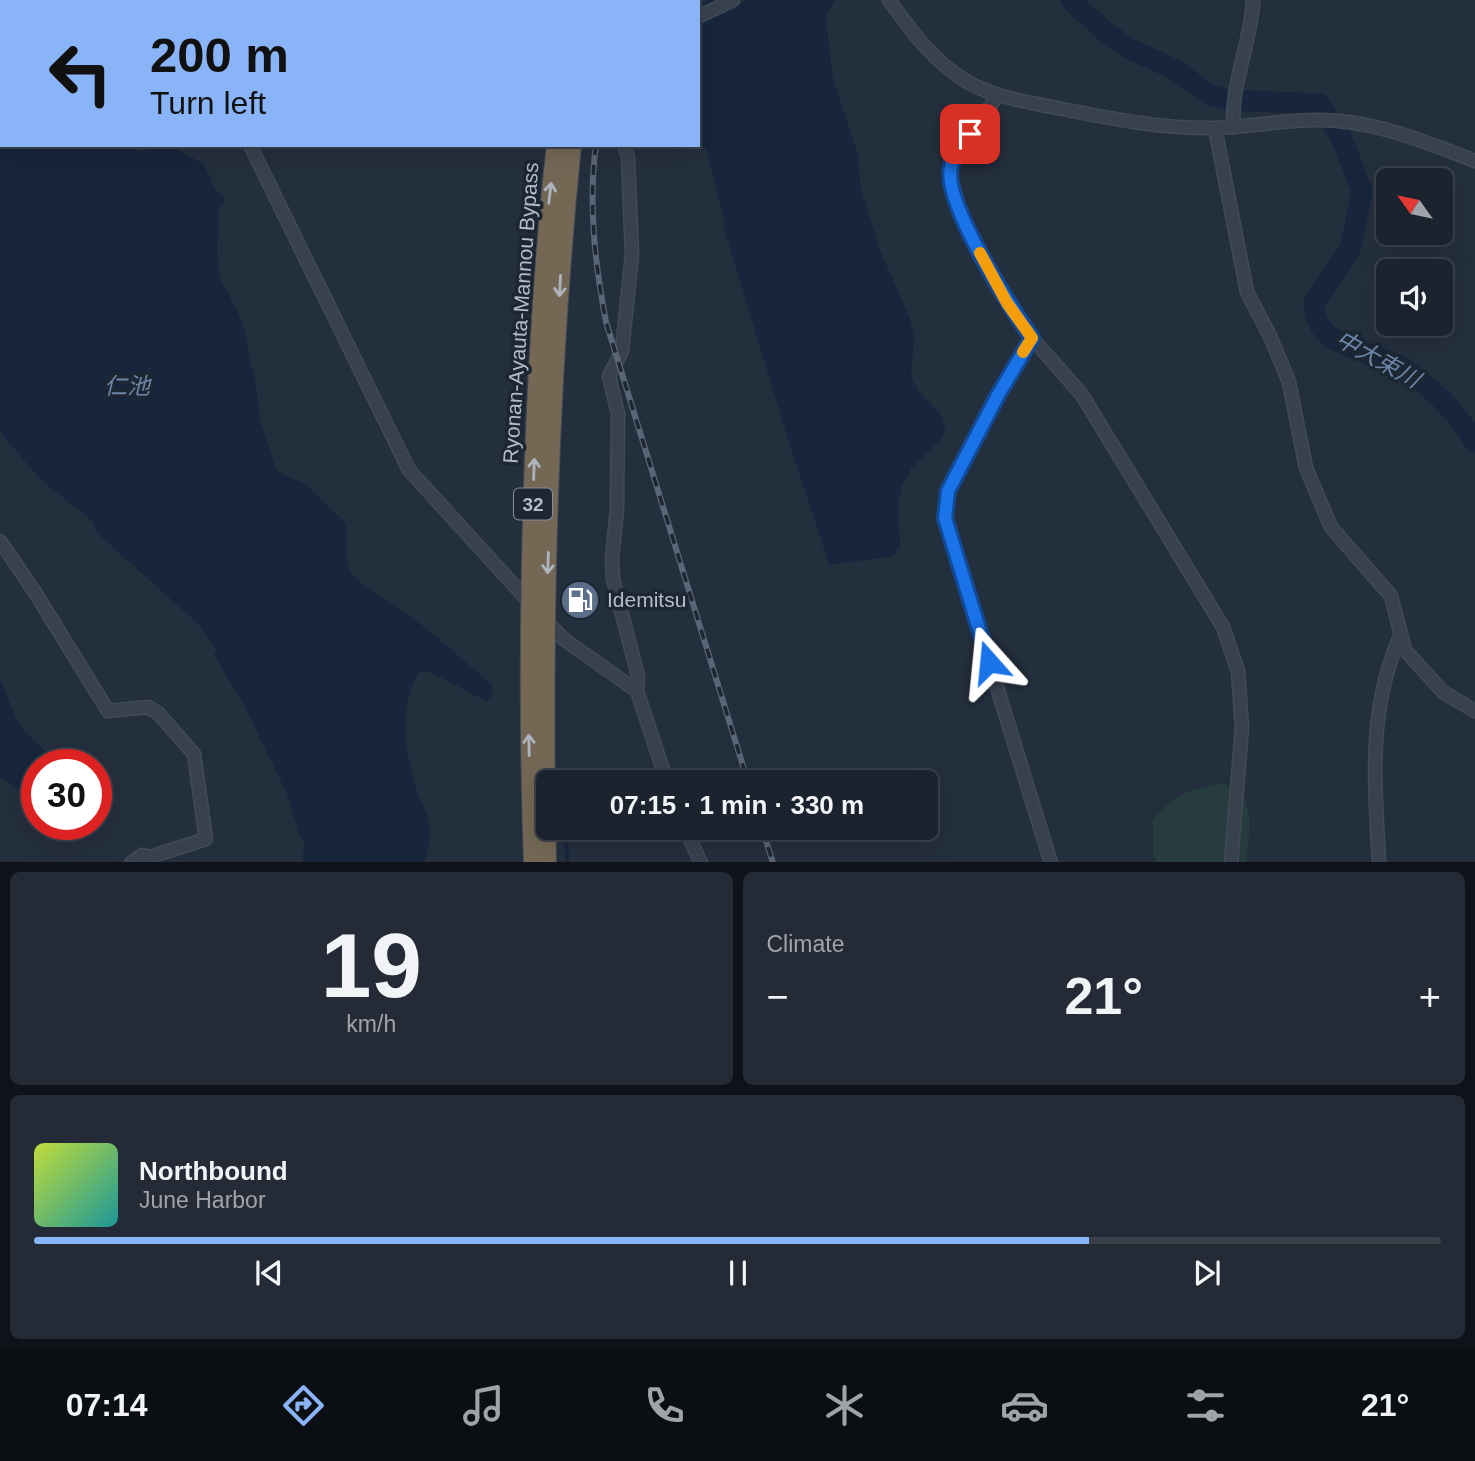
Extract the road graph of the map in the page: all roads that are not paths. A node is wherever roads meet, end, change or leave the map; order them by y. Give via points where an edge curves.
1 (733, 0) edge
2 (889, 0) edge
3 (1253, 0) edge
4 (700, 16) edge
5 (998, 95) junction
6 (1234, 127) junction
7 (1215, 128) junction
8 (251, 147) edge
9 (555, 147) edge
10 (572, 147) edge
11 (625, 147) edge
12 (1475, 161) edge
13 (1032, 338) junction
14 (0, 541) edge
15 (529, 602) junction
16 (546, 622) junction
17 (1402, 634) junction
18 (637, 691) junction
19 (1475, 711) edge
20 (663, 770) edge
21 (690, 840) edge
22 (152, 860) edge
23 (132, 862) edge
24 (533, 862) edge
25 (547, 862) edge
26 (701, 862) edge
27 (1051, 862) edge
28 (1231, 862) edge
29 (1379, 862) edge

1 - 4 street
2 - 5 street via 917,39 942,63 966,81
3 - 6 street
5 - 7 street via 1147,125
5 - 13 street via 951,165 950,175 961,215 1007,303
6 - 7 street
6 - 12 street via 1338,121 1401,133
7 - 17 street via 1247,292 1289,382 1306,468 1331,527 1391,596
8 - 15 street via 408,471
15 -> 9 highway, Ryonan-Ayauta-Mannou Bypass / 32 via 545,237
10 -> 16 highway, Ryonan-Ayauta-Mannou Bypass / 32 via 562,241
11 - 18 street via 632,254 622,351 609,376 618,414 612,558 613,579 638,677
13 - 27 street via 948,491 945,518
13 - 28 street via 1082,395 1223,627 1238,671 1242,727
14 - 22 street via 108,711 148,707 194,754 206,839
15 - 16 street
24 -> 15 highway, Ryonan-Ayauta-Mannou Bypass / 32
16 - 18 street
16 - 25 highway, Ryonan-Ayauta-Mannou Bypass / 32
17 - 19 street via 1405,650 1443,692
17 - 29 street via 1378,708 1375,737
18 - 20 street
21 - 26 street
22 - 23 street via 142,855

